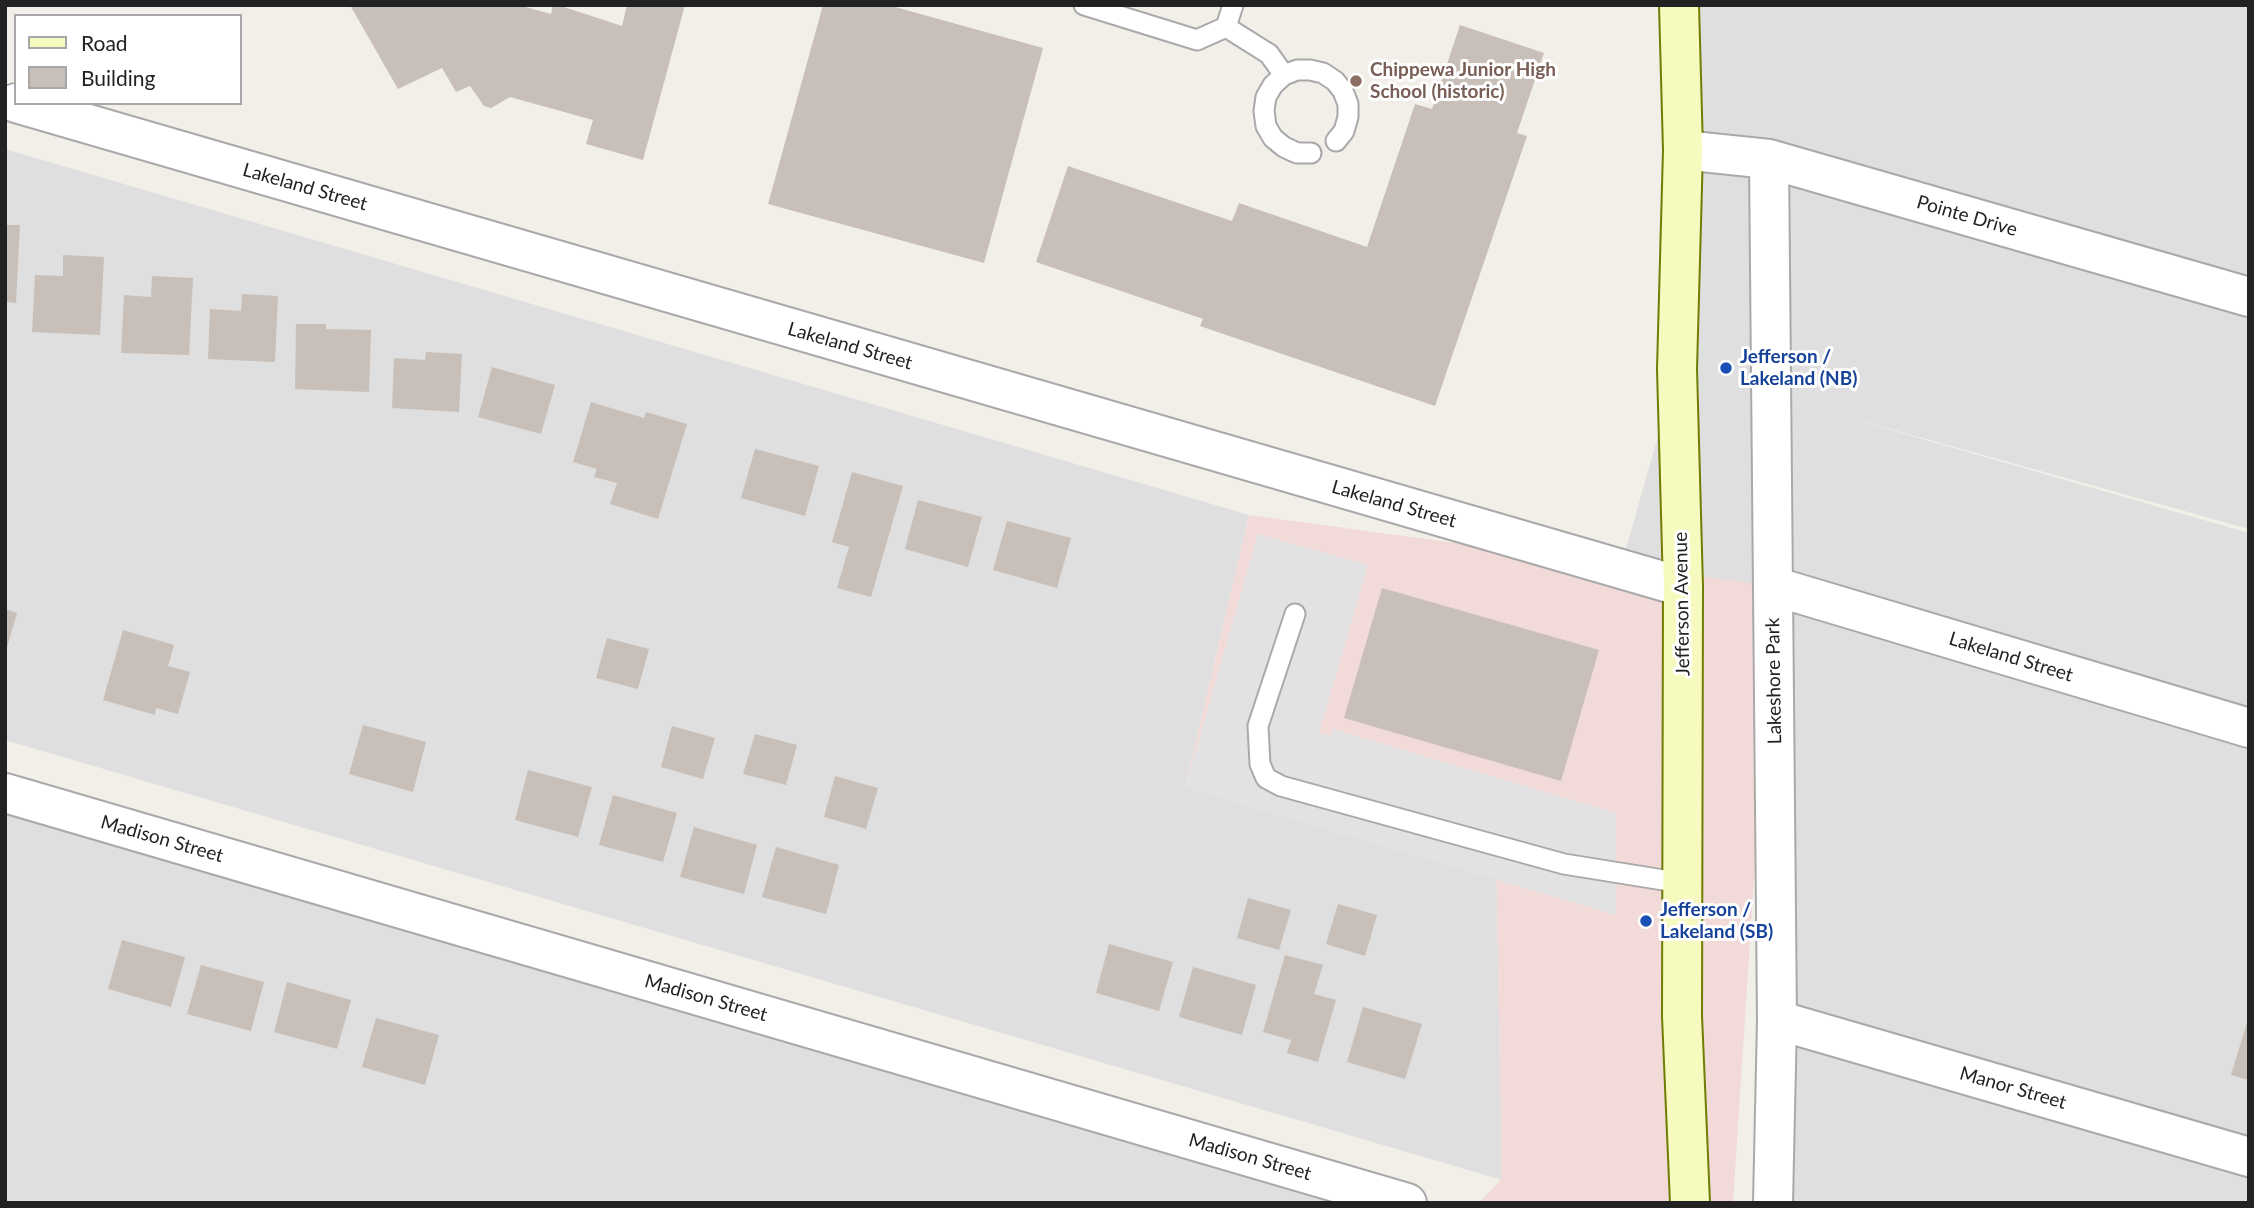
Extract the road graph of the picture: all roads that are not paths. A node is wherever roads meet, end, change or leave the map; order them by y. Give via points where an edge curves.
1 (1084, 5) edge
2 (1233, 5) edge
3 (1679, 5) edge
4 (1226, 27) junction
5 (1284, 75) junction
6 (23, 105) edge
7 (1336, 141) dead end
8 (1683, 150) junction
9 (1311, 153) dead end
10 (1769, 159) junction
11 (2249, 297) edge
12 (1773, 586) junction
13 (1683, 587) junction
14 (1295, 614) dead end
15 (2249, 728) edge
16 (5, 793) edge
17 (1682, 884) junction
18 (1777, 1020) junction
19 (2249, 1157) edge
20 (1407, 1203) edge
21 (1690, 1203) edge
22 (1773, 1203) edge

1 - 4 lane via 1197,40
2 - 4 lane
3 - 8 main road, Jefferson Avenue
4 - 5 lane via 1269,54
5 - 7 lane via 1310,70 1335,80 1348,104 1344,131
5 - 9 lane via 1266,97 1266,126 1284,147
6 - 13 street, Lakeland Street
8 - 10 street, Pointe Drive
8 - 13 main road, Jefferson Avenue via 1677,369
10 - 11 street, Pointe Drive
10 - 12 street, Lakeshore Park
12 - 15 street, Lakeland Street
12 - 18 street, Lakeshore Park
13 - 17 main road, Jefferson Avenue
14 - 17 lane via 1258,726 1260,764 1266,778 1280,786 1564,864
16 - 20 street, Madison Street
17 - 21 main road, Jefferson Avenue
18 - 19 street, Manor Street
18 - 22 street, Lakeshore Park

